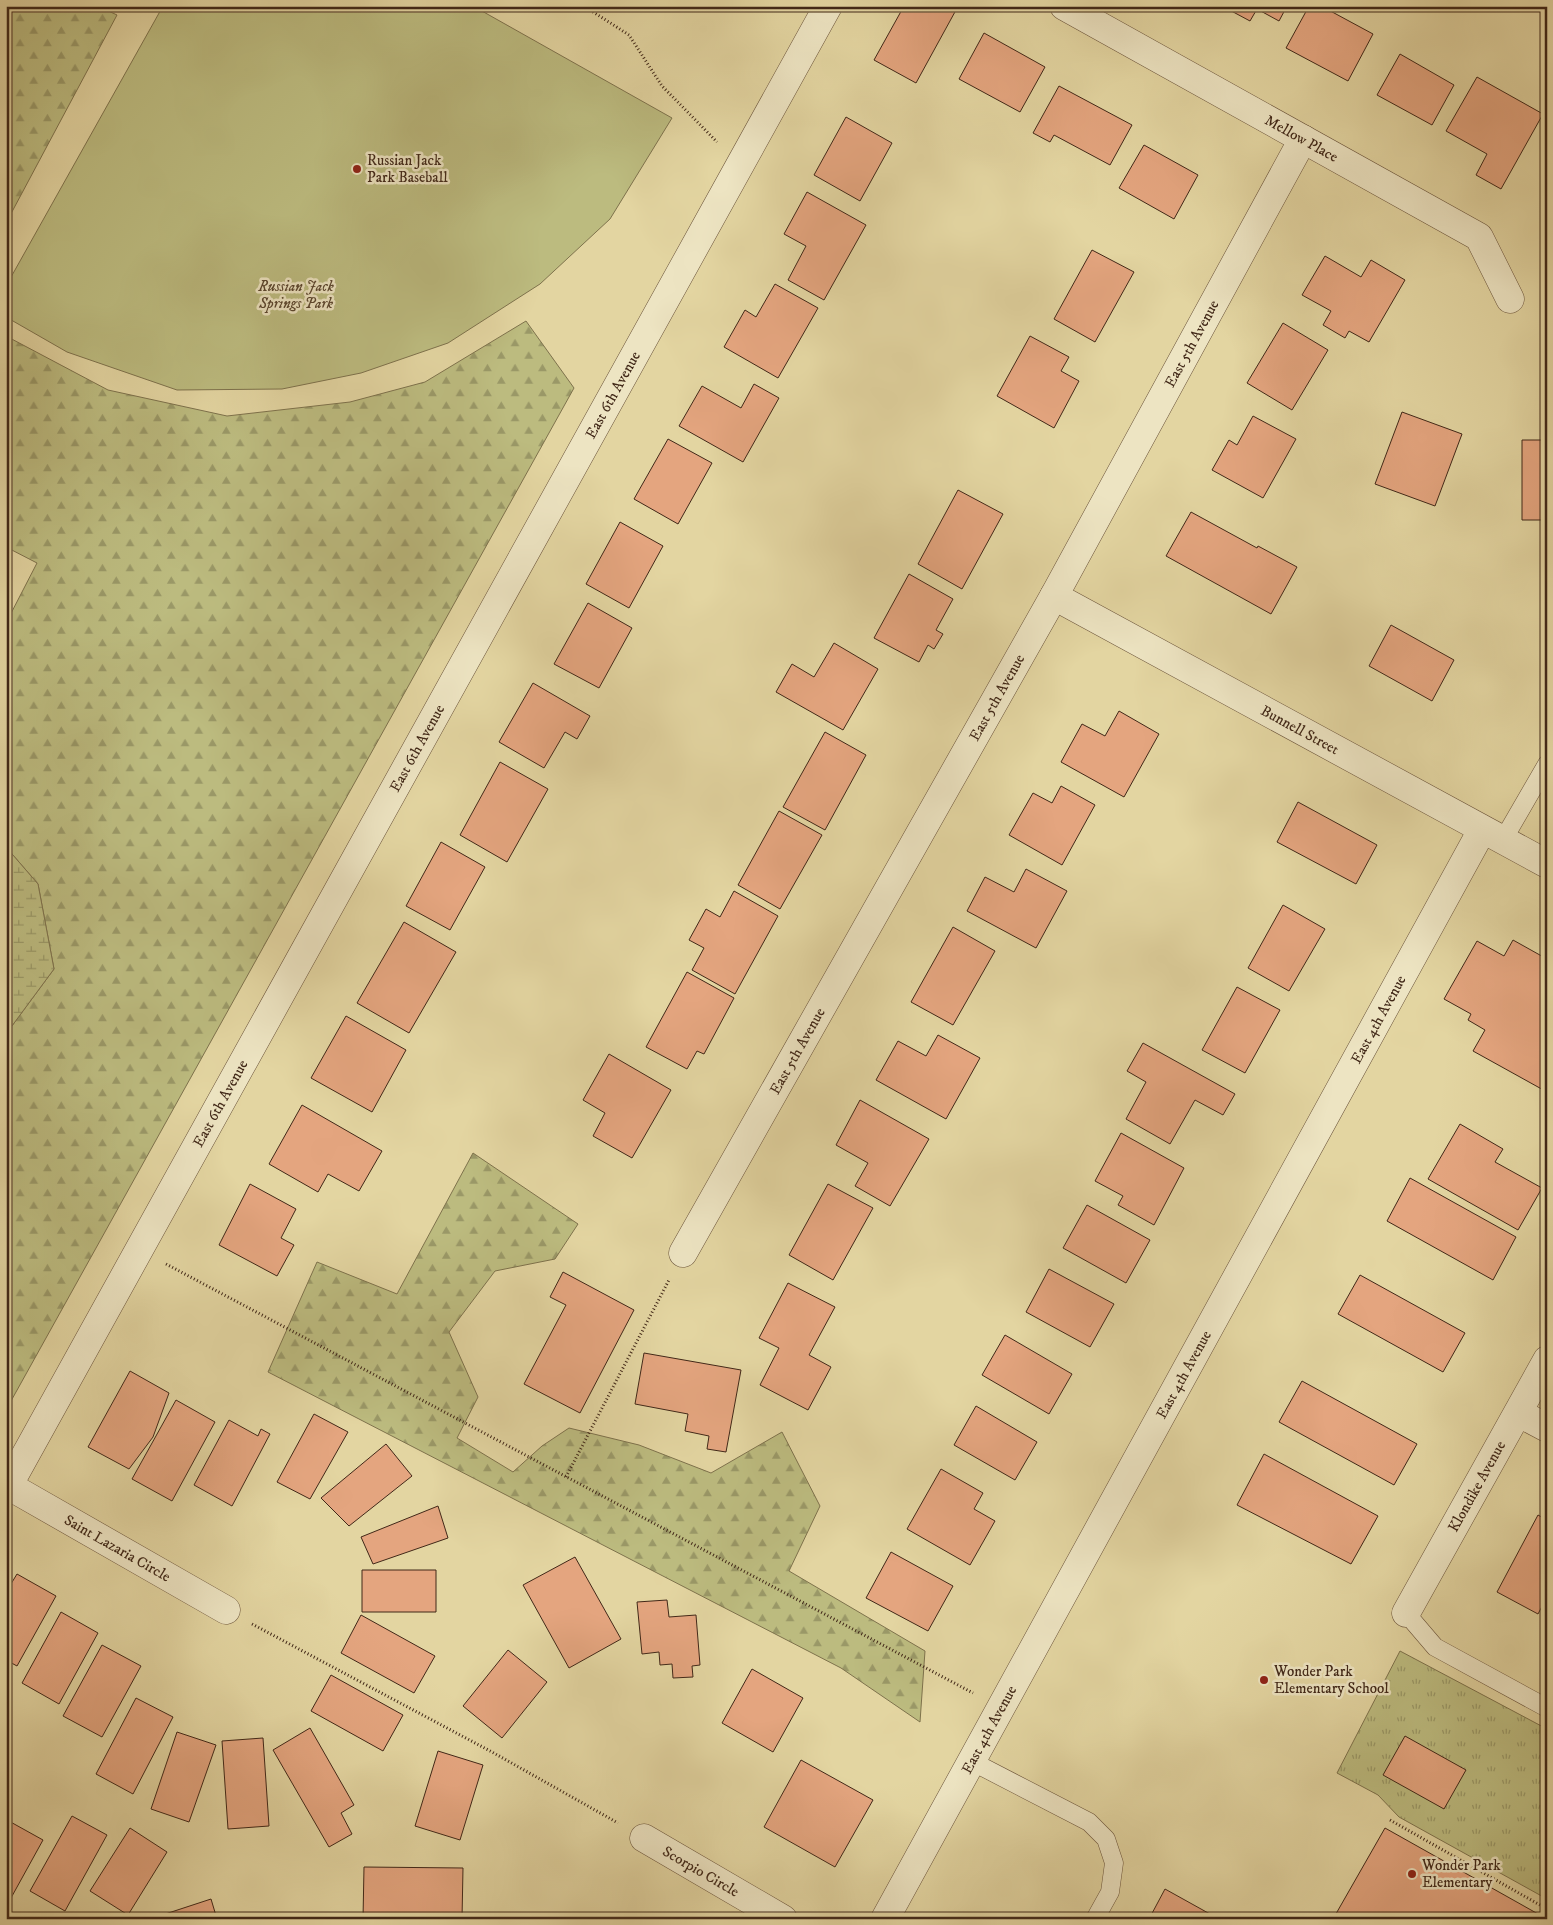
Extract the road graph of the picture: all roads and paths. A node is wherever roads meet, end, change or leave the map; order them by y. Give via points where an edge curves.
1 (584, 6) edge
2 (828, 6) edge
3 (1064, 6) edge
4 (1303, 139) junction
5 (718, 143) dead end
6 (1510, 298) dead end
7 (1054, 596) junction
8 (1547, 764) edge
9 (1493, 835) junction
10 (1547, 864) edge
11 (139, 1250) junction
12 (683, 1253) joint
13 (1547, 1360) edge
14 (1519, 1413) junction
15 (1547, 1428) edge
16 (566, 1477) junction
17 (8, 1488) edge
18 (226, 1610) joint
19 (1406, 1613) joint
20 (971, 1692) dead end
21 (1547, 1708) edge
22 (971, 1761) junction
23 (1390, 1820) dead end
24 (644, 1838) joint
25 (1547, 1908) edge
26 (783, 1919) edge
27 (885, 1919) edge
28 (1095, 1919) edge

1 - 5 path via 629,35 662,86
2 - 11 street, East 6th Avenue
3 - 4 street, Mellow Place
4 - 6 street, Mellow Place via 1479,237
4 - 7 street, East 5th Avenue
7 - 9 street, Bunnell Street
7 - 12 street, East 5th Avenue
8 - 9 lane
9 - 10 street, Bunnell Street
9 - 22 street, East 4th Avenue
11 - 16 path
11 - 17 street, East 6th Avenue
12 - 16 path
13 - 14 street, Klondike Avenue
14 - 15 street
14 - 19 street, Klondike Avenue
16 - 20 path
17 - 18 street, Saint Lazaria Circle
18 - 24 path via 492,1752
19 - 21 lane via 1435,1647
22 - 27 street, East 4th Avenue
22 - 28 lane via 1090,1822 1106,1839 1114,1863 1110,1892
23 - 25 path
24 - 26 street, Scorpio Circle

